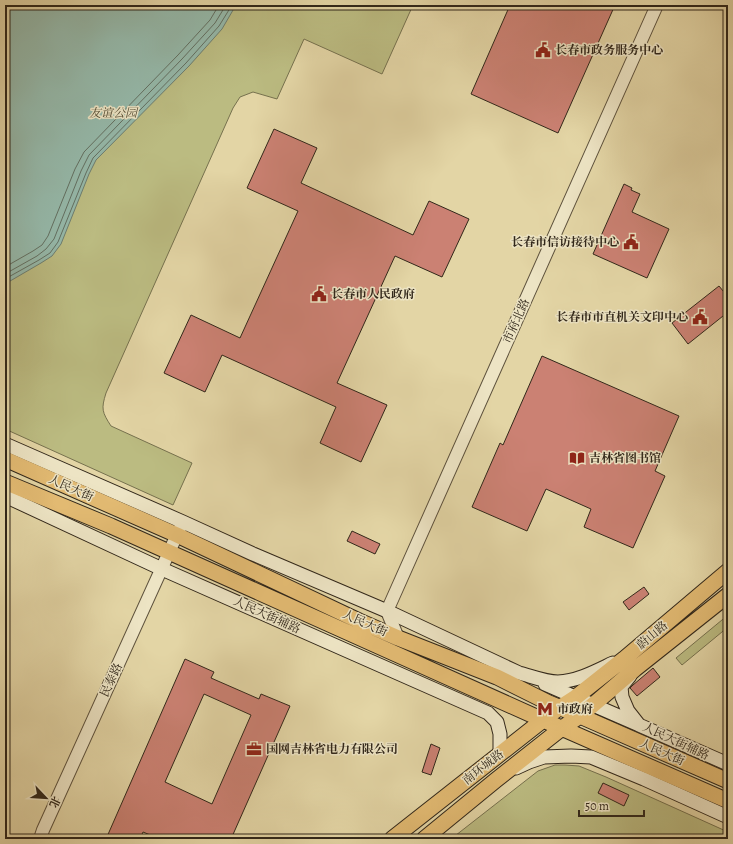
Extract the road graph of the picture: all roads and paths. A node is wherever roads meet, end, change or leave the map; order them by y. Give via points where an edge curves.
1 (657, 5) edge
2 (5, 444) edge
3 (5, 459) edge
4 (5, 482) edge
5 (5, 496) edge
6 (180, 528) junction
7 (169, 553) junction
8 (162, 569) junction
9 (728, 571) edge
10 (728, 595) edge
11 (387, 611) junction
12 (398, 638) junction
13 (624, 659) junction
14 (636, 669) junction
15 (519, 672) junction
16 (576, 697) junction
17 (593, 705) junction
18 (559, 708) junction
19 (580, 716) junction
20 (543, 720) junction
21 (639, 725) junction
22 (562, 728) junction
23 (500, 754) junction
24 (728, 764) edge
25 (496, 780) junction
26 (728, 781) edge
27 (728, 801) edge
28 (728, 817) edge
29 (40, 839) edge
30 (392, 839) edge
31 (424, 839) edge

1 - 11 street, 市府北路
2 - 6 main road
3 - 6 main road, 人民大街
4 - 7 main road, 人民大街
5 - 8 main road, 人民大街辅路
6 - 7 street, 民泰路
6 - 11 main road via 253,554
6 - 12 main road, 人民大街 via 359,621
7 - 8 street, 民泰路
7 - 20 main road, 人民大街
8 - 23 main road, 人民大街辅路 via 488,713 497,722
8 - 29 street, 民泰路
9 - 13 main road, 蔚山路
10 - 14 main road, 蔚山路
11 - 12 street
11 - 15 main road
12 - 18 main road, 人民大街 via 497,677
13 - 15 main road via 580,678 558,682 542,680
13 - 16 main road, 蔚山路
14 - 17 main road, 蔚山路
14 - 21 main road, 人民大街辅路 via 621,687 628,711
15 - 16 main road
16 - 17 main road
16 - 18 main road, 南环城路
17 - 19 main road, 南环城路
17 - 21 main road
18 - 19 main road, 人民大街
18 - 20 main road, 南环城路
19 - 22 main road, 南环城路
19 - 26 main road, 人民大街
20 - 22 main road, 人民大街
20 - 23 main road, 南环城路
21 - 24 main road, 人民大街辅路
22 - 25 main road, 南环城路
22 - 27 main road, 人民大街
23 - 30 main road, 南环城路
25 - 28 main road via 511,770 544,757 592,757
25 - 31 main road, 南环城路

